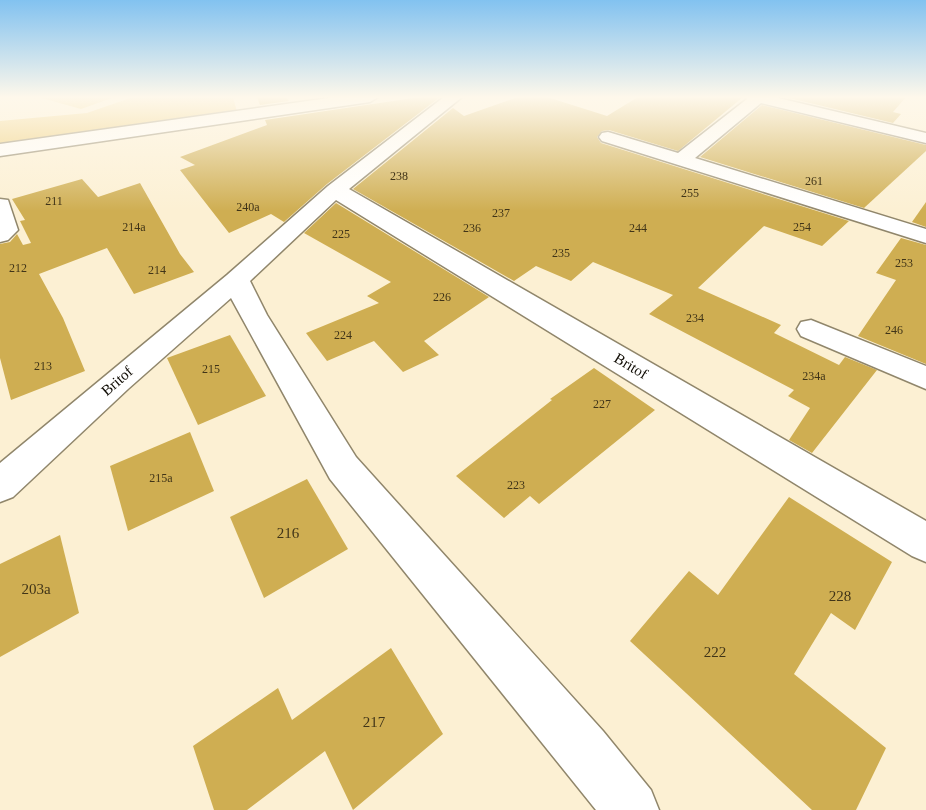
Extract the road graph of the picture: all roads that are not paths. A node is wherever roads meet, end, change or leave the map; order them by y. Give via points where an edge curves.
1 (106, 135) edge
2 (406, 135) edge
3 (711, 135) edge
4 (608, 138) dead end
5 (0, 150) edge
6 (681, 160) junction
7 (335, 190) junction
8 (0, 205) edge
9 (0, 236) edge
10 (926, 236) edge
11 (236, 280) junction
12 (811, 328) dead end
13 (926, 378) edge
14 (0, 486) edge
15 (926, 543) edge
16 (631, 810) edge

1 - 5 street
2 - 7 street, Britof
3 - 6 street
4 - 6 street
6 - 10 street
7 - 11 street, Britof
7 - 15 street, Britof
8 - 9 street via 7,230
11 - 14 street, Britof
11 - 16 street via 343,468
12 - 13 street

